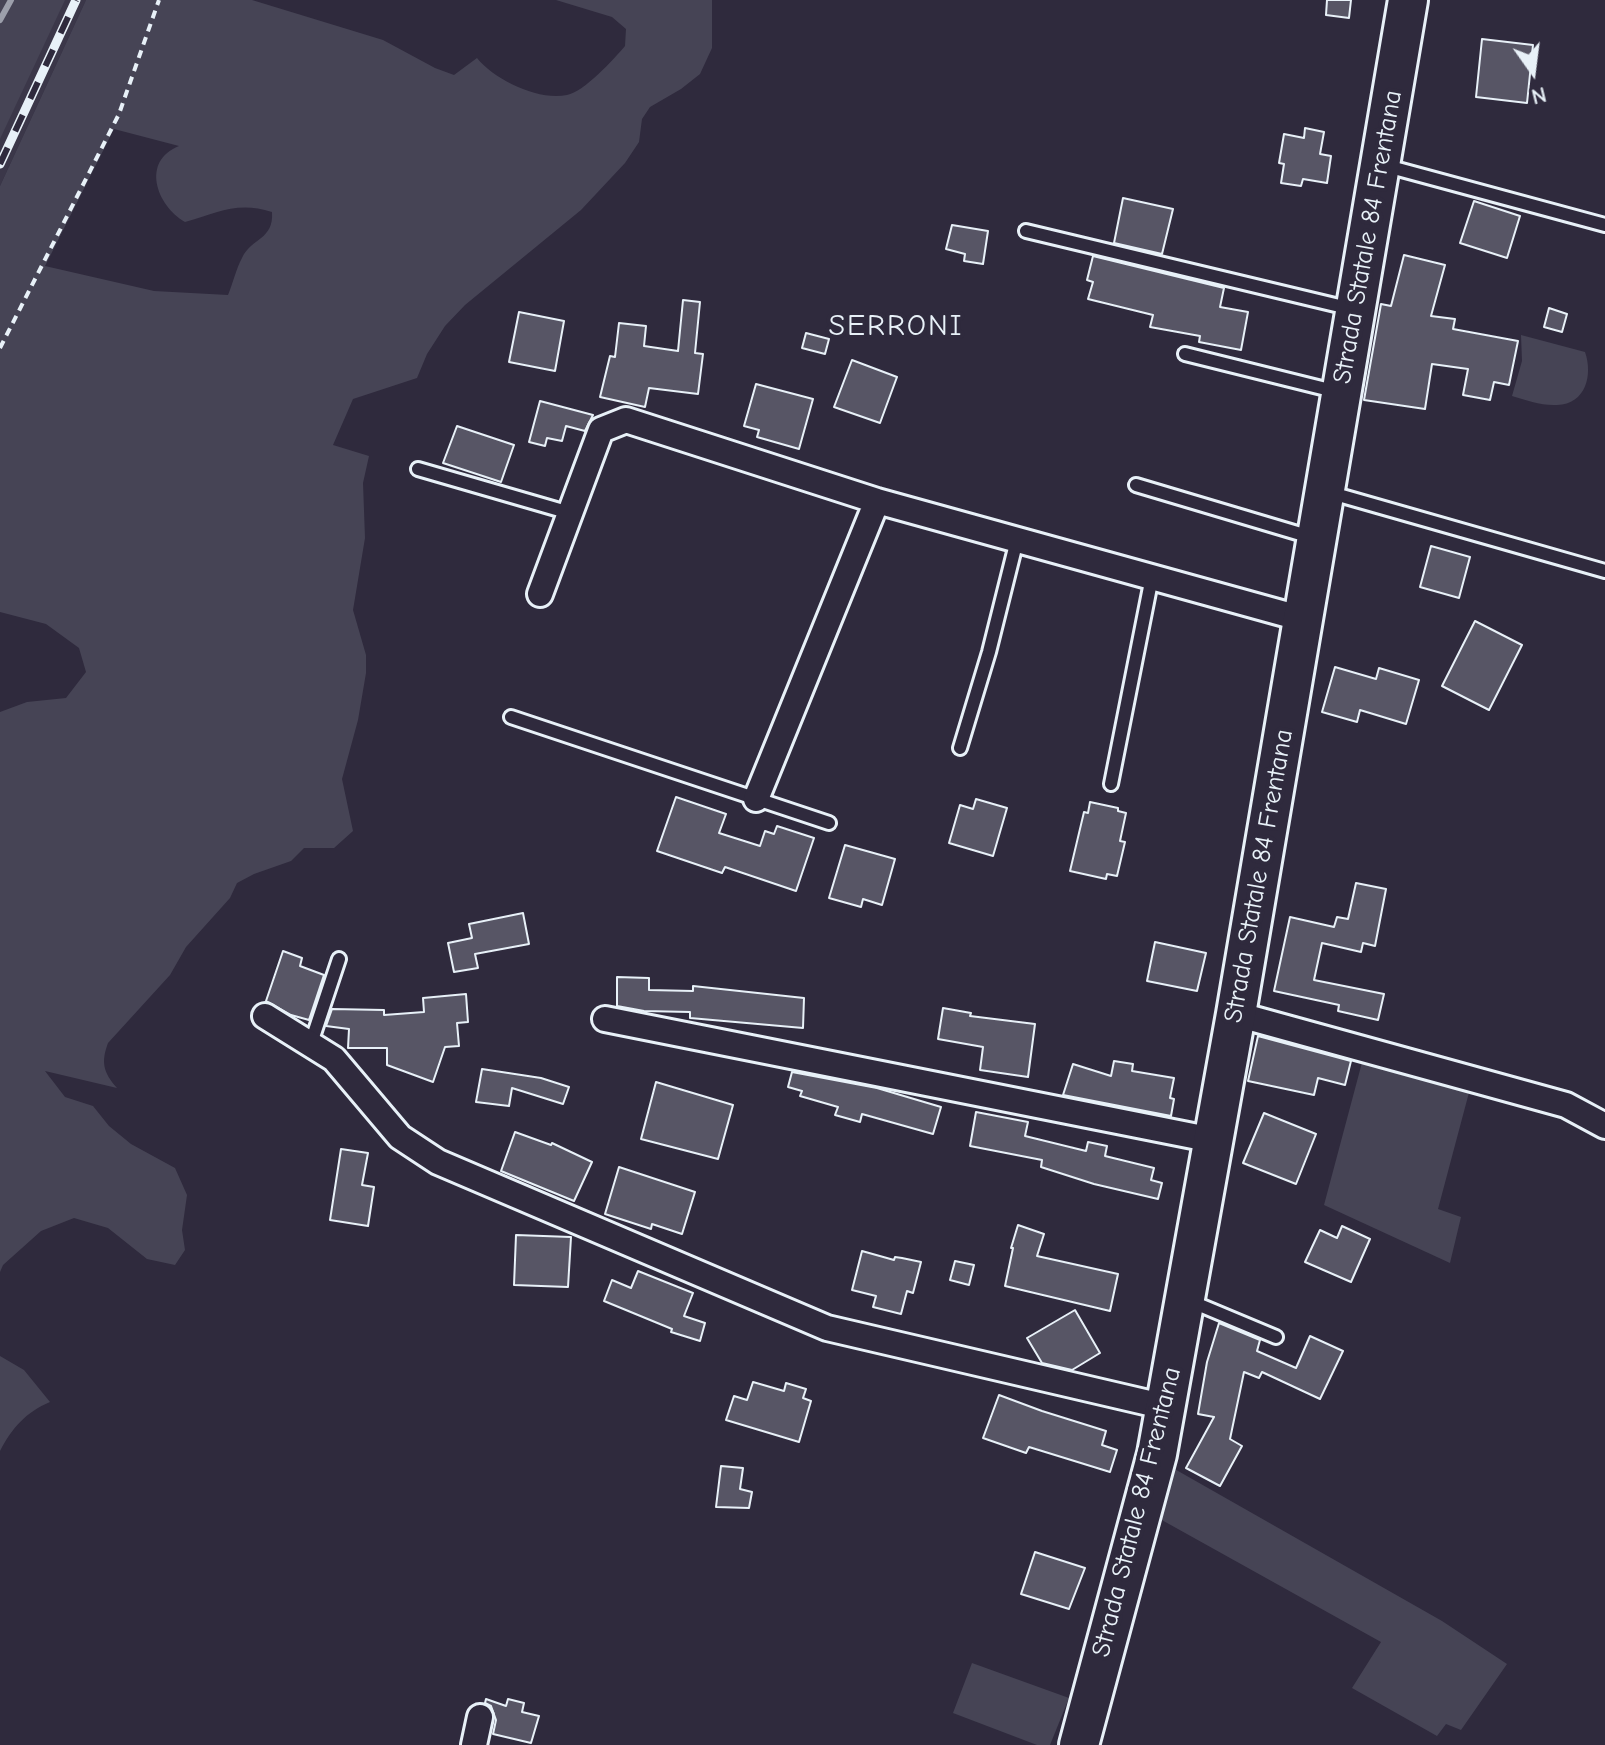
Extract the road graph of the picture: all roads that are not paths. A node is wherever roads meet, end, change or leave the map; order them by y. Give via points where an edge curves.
1 (1408, 0) edge
2 (1380, 165) junction
3 (1605, 225) edge
4 (1026, 231) dead end
5 (1355, 309) junction
6 (1185, 354) dead end
7 (1341, 393) junction
8 (418, 469) dead end
9 (1136, 485) dead end
10 (1324, 492) junction
11 (877, 501) junction
12 (570, 513) junction
13 (1317, 539) junction
14 (1017, 540) junction
15 (1605, 571) edge
16 (1152, 577) junction
17 (540, 594) dead end
18 (1303, 619) junction
19 (511, 717) dead end
20 (960, 748) dead end
21 (1111, 784) dead end
22 (756, 799) junction
23 (829, 823) dead end
24 (339, 959) dead end
25 (1236, 1014) junction
26 (265, 1016) dead end
27 (605, 1019) dead end
28 (311, 1043) junction
29 (1605, 1126) edge
30 (1213, 1140) junction
31 (1186, 1299) junction
32 (1276, 1337) dead end
33 (1166, 1407) junction
34 (480, 1717) dead end
35 (474, 1745) edge
36 (1079, 1745) edge

1 - 2 main road, Strada Statale 84 Frentana
2 - 3 lane
2 - 5 main road, Strada Statale 84 Frentana
4 - 5 lane
5 - 7 main road, Strada Statale 84 Frentana
6 - 7 lane
7 - 10 main road, Strada Statale 84 Frentana
8 - 12 lane
9 - 13 lane
10 - 13 main road, Strada Statale 84 Frentana
10 - 15 lane
11 - 12 street via 626,420 601,430
11 - 14 street
11 - 22 street
12 - 17 street
13 - 18 main road, Strada Statale 84 Frentana
14 - 16 street
14 - 20 lane
16 - 18 street
16 - 21 lane
18 - 25 main road, Strada Statale 84 Frentana
19 - 22 lane
22 - 23 lane
24 - 28 lane
25 - 29 street via 1566,1105
25 - 30 main road, Strada Statale 84 Frentana
26 - 28 street
27 - 30 street
28 - 33 street via 336,1062 400,1137 438,1162 798,1316 827,1328
30 - 31 main road, Strada Statale 84 Frentana
31 - 32 lane
31 - 33 main road, Strada Statale 84 Frentana
33 - 36 main road, Strada Statale 84 Frentana
34 - 35 street

